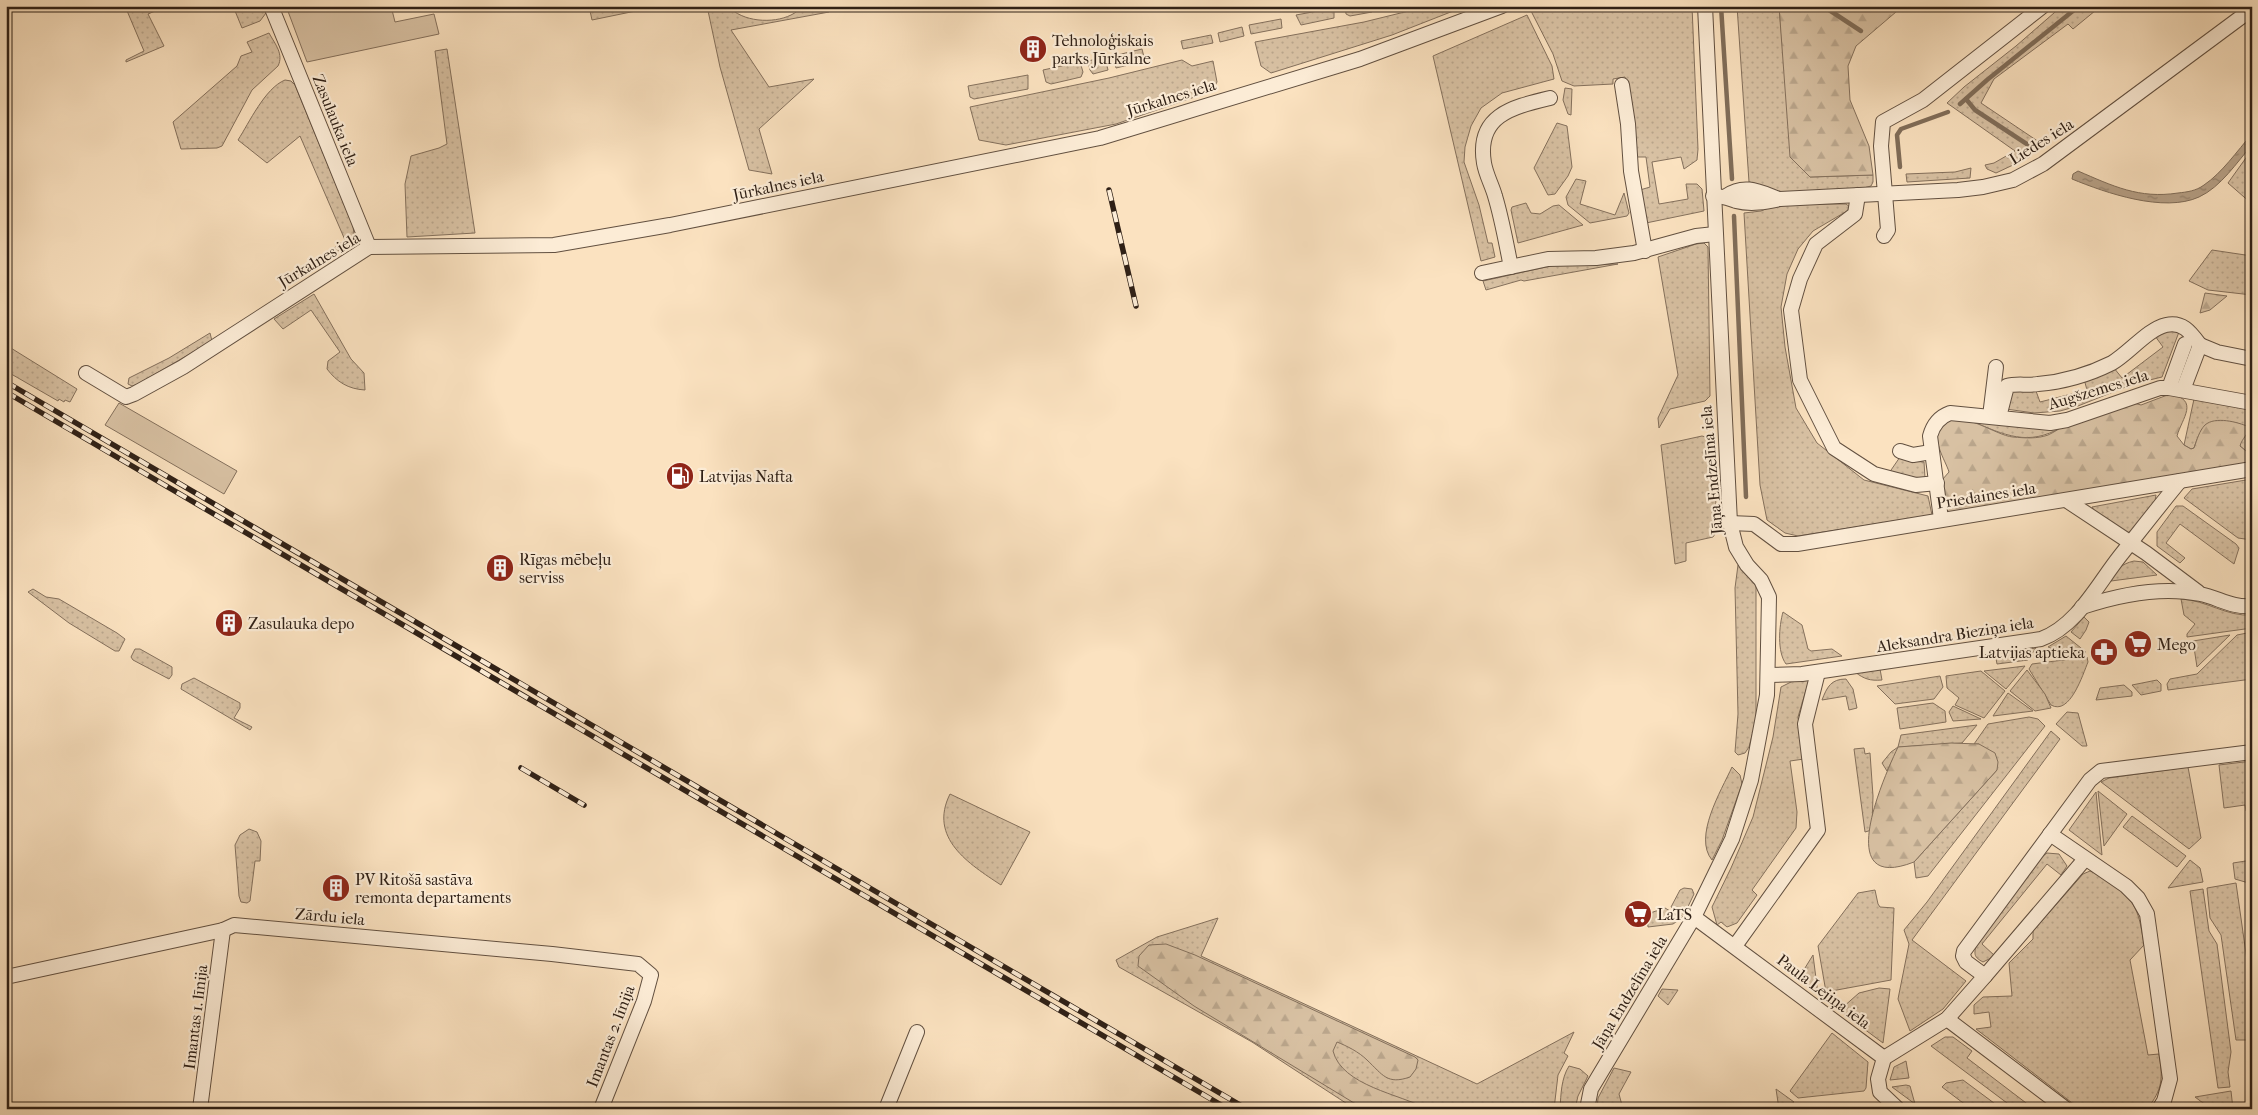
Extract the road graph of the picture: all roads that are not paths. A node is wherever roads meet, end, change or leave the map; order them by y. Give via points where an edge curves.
1 (271, 6) edge
2 (1502, 6) edge
3 (1705, 6) edge
4 (2043, 6) edge
5 (2252, 9) edge
6 (1622, 85) dead end
7 (1550, 98) dead end
8 (1886, 194) junction
9 (1858, 195) junction
10 (1720, 196) junction
11 (1715, 234) junction
12 (1884, 236) dead end
13 (369, 247) junction
14 (1646, 251) junction
15 (1511, 267) junction
16 (1482, 273) dead end
17 (2185, 344) dead end
18 (2200, 344) junction
19 (2252, 359) edge
20 (1996, 367) dead end
21 (86, 373) dead end
22 (2176, 389) junction
23 (2252, 403) edge
24 (1994, 417) junction
25 (1900, 451) dead end
26 (1932, 452) junction
27 (2252, 469) edge
28 (2180, 481) junction
29 (1937, 483) junction
30 (2066, 500) junction
31 (1941, 519) junction
32 (1730, 523) junction
33 (2131, 544) junction
34 (2201, 594) junction
35 (2252, 606) edge
36 (2082, 607) junction
37 (1818, 672) junction
38 (1768, 675) junction
39 (2252, 752) edge
40 (2050, 834) junction
41 (2085, 859) junction
42 (1694, 917) junction
43 (224, 930) junction
44 (1734, 946) junction
45 (651, 975) joint
46 (1985, 976) junction
47 (6, 977) edge
48 (1947, 1019) junction
49 (917, 1032) dead end
50 (1884, 1058) junction
51 (200, 1109) edge
52 (601, 1109) edge
53 (886, 1109) edge
54 (1587, 1109) edge
55 (1898, 1109) edge
56 (2066, 1109) edge
57 (2159, 1109) edge

1 - 13 street, Zasulauka iela
2 - 13 street, Jūrkalnes iela via 1360,59 1100,138 670,225 554,245
3 - 10 street, Jāņa Endzelīna iela
4 - 8 street via 1924,100 1886,118 1881,146
5 - 8 street, Liedes iela via 2061,152 2013,180 1958,190
6 - 14 street via 1631,170
7 - 15 street via 1504,112 1491,124 1484,141 1484,164 1500,212
8 - 9 street, Liedes iela
8 - 12 street via 1888,230
9 - 10 street, Liedes iela via 1758,203
9 - 29 street via 1855,214 1816,244 1800,279 1791,310 1800,380 1834,448 1874,474 1916,485
10 - 11 street, Jāņa Endzelīna iela
11 - 14 street via 1696,236
11 - 32 street, Jāņa Endzelīna iela
13 - 21 street, Jūrkalnes iela via 183,367 134,394 126,397
14 - 15 street via 1596,258 1548,259
15 - 16 street
17 - 22 street
18 - 19 street via 2217,352
18 - 22 street
18 - 24 street via 2184,327 2175,324 2160,327 2111,363 2080,376 2036,385 2007,386
20 - 24 street
22 - 23 street, Augšzemes iela
22 - 24 street, Augšzemes iela via 2145,392 2050,423
24 - 26 street, Augšzemes iela via 1958,413 1944,415 1932,427
25 - 26 street via 1913,455
26 - 29 street, Augšzemes iela
27 - 28 street, Priedaines iela
28 - 30 street, Priedaines iela
28 - 33 street
29 - 31 street, Augšzemes iela
30 - 31 street, Priedaines iela
30 - 33 street
31 - 32 street, Priedaines iela via 1797,544 1781,544 1754,524
32 - 38 street, Jāņa Endzelīna iela via 1736,547 1761,580 1769,597
33 - 34 street
33 - 36 street
34 - 35 street, Aleksandra Bieziņa iela via 2239,608
34 - 36 street, Aleksandra Bieziņa iela via 2172,590 2109,598
36 - 37 street, Aleksandra Bieziņa iela via 2062,629 2041,639
37 - 38 street, Aleksandra Bieziņa iela
37 - 44 street via 1805,724 1818,830
38 - 42 street, Jāņa Endzelīna iela via 1763,724 1744,804 1732,839
39 - 40 street via 2101,771 2090,780
40 - 41 street
40 - 46 street via 1964,951 1966,962
41 - 46 street
41 - 57 street via 2126,886 2138,898 2146,914 2170,1079
42 - 44 street, Paula Lejiņa iela
42 - 54 street, Jāņa Endzelīna iela via 1591,1089
43 - 45 street, Zārdu iela via 234,925 552,954 638,964
43 - 47 street, Zārdu iela
43 - 51 street, Imantas 1. līnija
44 - 50 street, Paula Lejiņa iela
45 - 52 street, Imantas 2. līnija via 644,1001
46 - 48 street
48 - 50 street
48 - 56 street
49 - 53 street
50 - 55 street via 1878,1079 1880,1092

